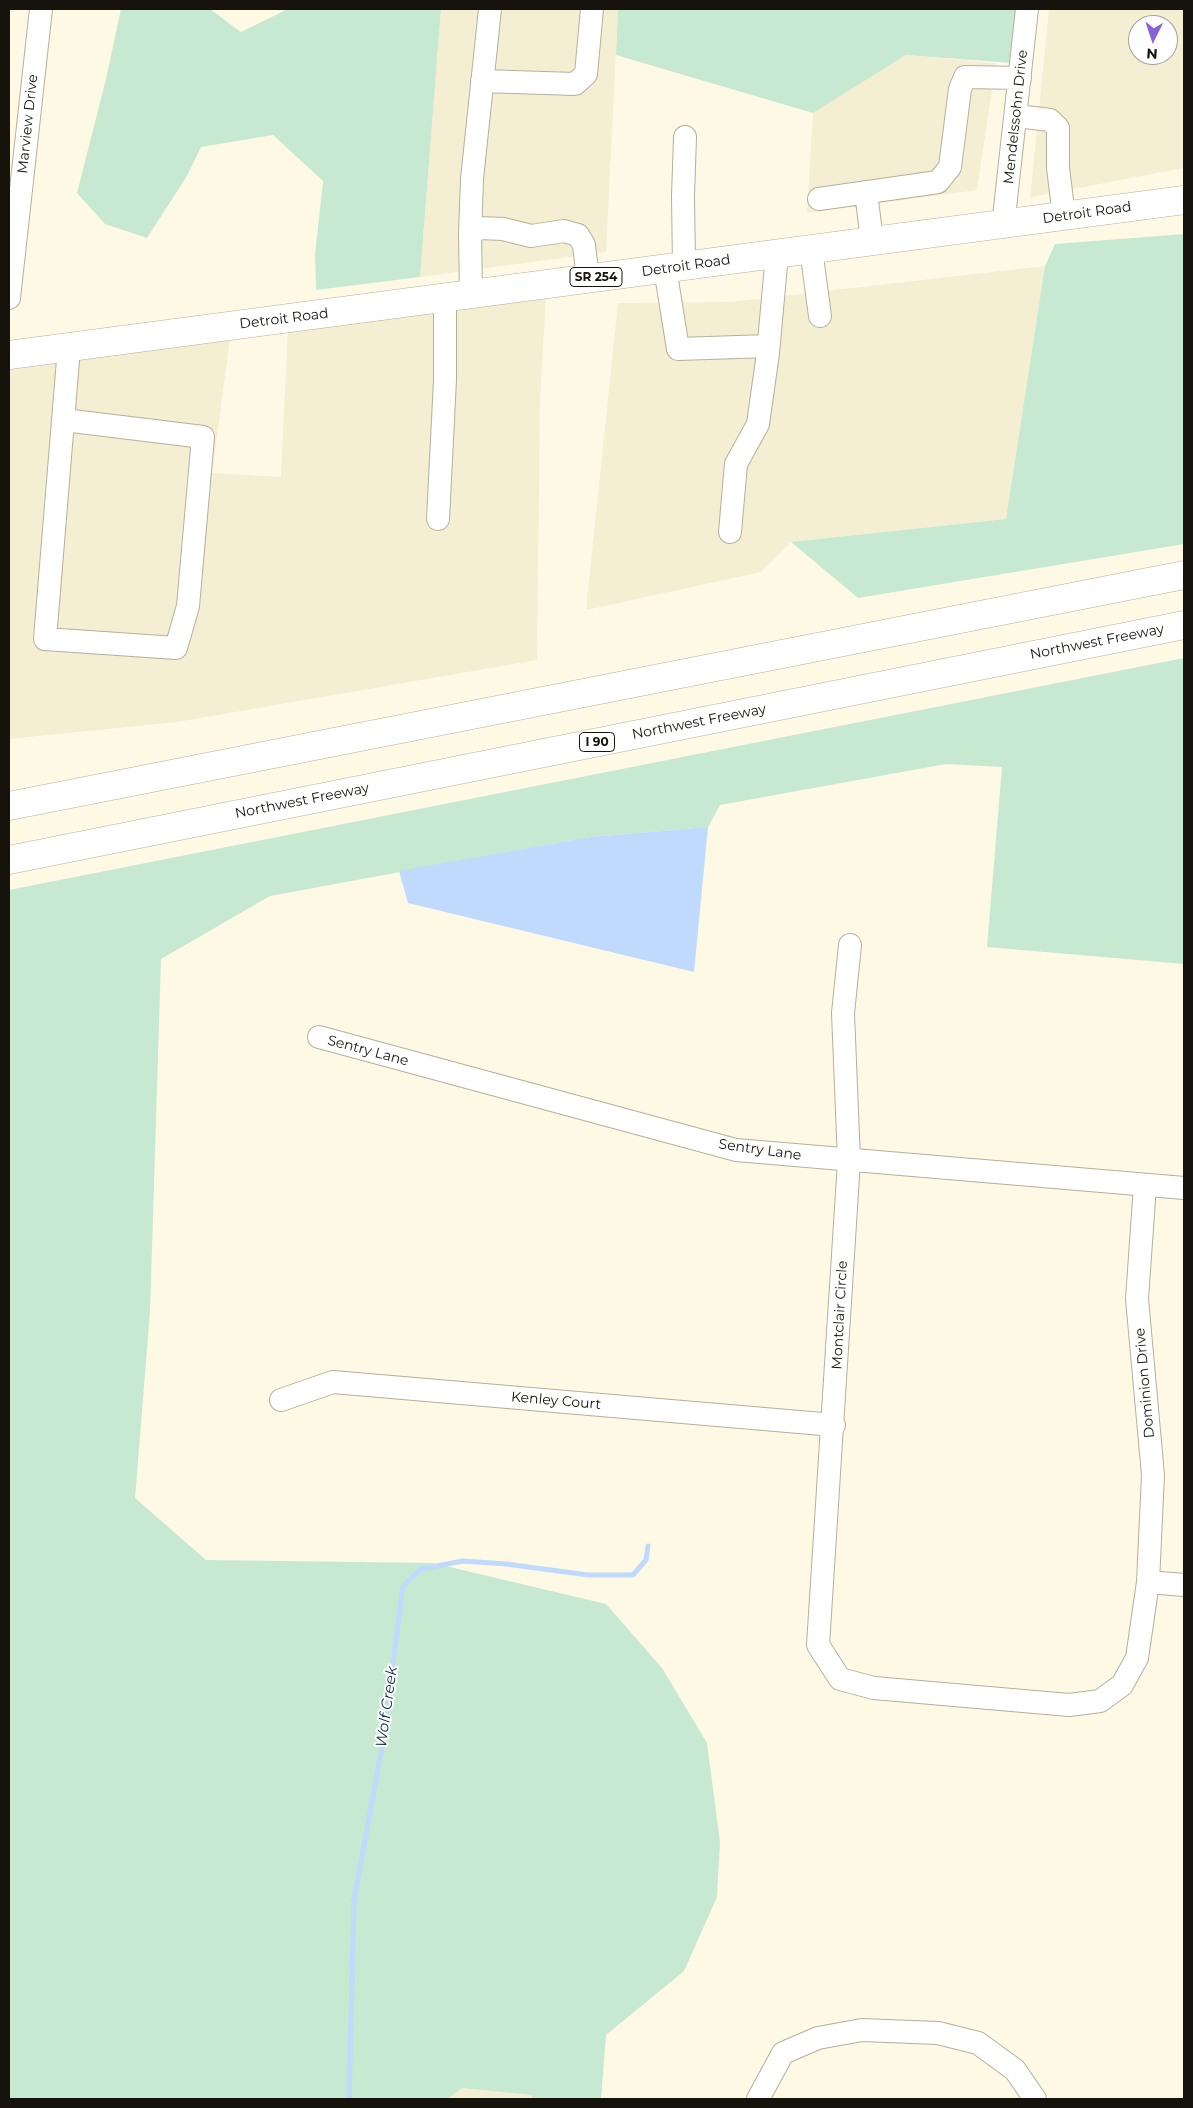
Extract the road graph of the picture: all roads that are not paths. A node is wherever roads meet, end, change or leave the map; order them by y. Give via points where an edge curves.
1 (41, 9) edge
2 (490, 9) edge
3 (592, 9) edge
4 (1027, 9) edge
5 (1020, 78) junction
6 (482, 81) junction
7 (1017, 116) junction
8 (685, 137) dead end
9 (866, 192) junction
10 (819, 199) dead end
11 (1184, 200) edge
12 (1064, 216) junction
13 (1004, 226) junction
14 (470, 234) junction
15 (872, 241) junction
16 (12, 243) edge
17 (811, 249) junction
18 (777, 254) junction
19 (674, 267) junction
20 (588, 279) junction
21 (458, 296) junction
22 (9, 298) edge
23 (820, 316) dead end
24 (768, 346) junction
25 (70, 348) junction
26 (9, 355) edge
27 (64, 420) junction
28 (438, 519) dead end
29 (730, 532) dead end
30 (1184, 576) edge
31 (1184, 625) edge
32 (9, 806) edge
33 (9, 860) edge
34 (850, 946) dead end
35 (319, 1038) dead end
36 (849, 1161) junction
37 (1145, 1185) junction
38 (1184, 1188) edge
39 (281, 1400) dead end
40 (834, 1426) junction
41 (1148, 1582) junction
42 (1184, 1585) edge
43 (840, 1679) joint
44 (758, 2099) edge
45 (1036, 2099) edge

1 - 16 street, Marview Drive
2 - 6 street
3 - 6 street via 586,74 575,84
4 - 5 street, Mendelssohn Drive
5 - 7 street, Mendelssohn Drive
5 - 9 street via 965,77 960,89 950,168 938,182
6 - 14 street
7 - 12 street via 1050,120 1058,128 1058,168
7 - 13 street, Mendelssohn Drive
8 - 19 street via 683,196
9 - 10 street
9 - 15 street
11 - 12 main road, Detroit Road / SR 254
12 - 13 main road, Detroit Road / SR 254
13 - 15 main road, Detroit Road / SR 254
14 - 20 street via 480,228 503,229 531,236 564,231 578,236 584,245
14 - 21 street
15 - 17 main road, Detroit Road / SR 254
16 - 22 street, Marview Drive
17 - 18 main road, Detroit Road / SR 254
17 - 23 street
18 - 19 main road, Detroit Road / SR 254
18 - 24 street
19 - 20 main road, Detroit Road / SR 254
19 - 24 street via 678,349
20 - 21 main road, Detroit Road / SR 254
21 - 25 main road, Detroit Road / SR 254
21 - 28 street via 445,380
24 - 29 street via 758,424 736,464
25 - 26 main road, Detroit Road / SR 254
25 - 27 street
27 - 27 street via 203,437 188,606 176,648 45,639
30 - 32 main road
31 - 33 main road, Northwest Freeway / I 90
34 - 36 street, Montclair Circle via 843,1013
35 - 36 street, Sentry Lane via 736,1150
36 - 37 street, Sentry Lane
36 - 40 street, Montclair Circle
37 - 38 street, Sentry Lane
37 - 41 street, Dominion Drive via 1137,1299 1153,1475
39 - 40 street, Kenley Court via 333,1382
40 - 43 street, Montclair Circle via 818,1645
41 - 42 street
41 - 43 street, Dominion Drive via 1137,1658 1122,1685 1100,1700 1069,1705 874,1688
44 - 45 street via 783,2053 818,2038 862,2030 938,2034 978,2043 1015,2070

